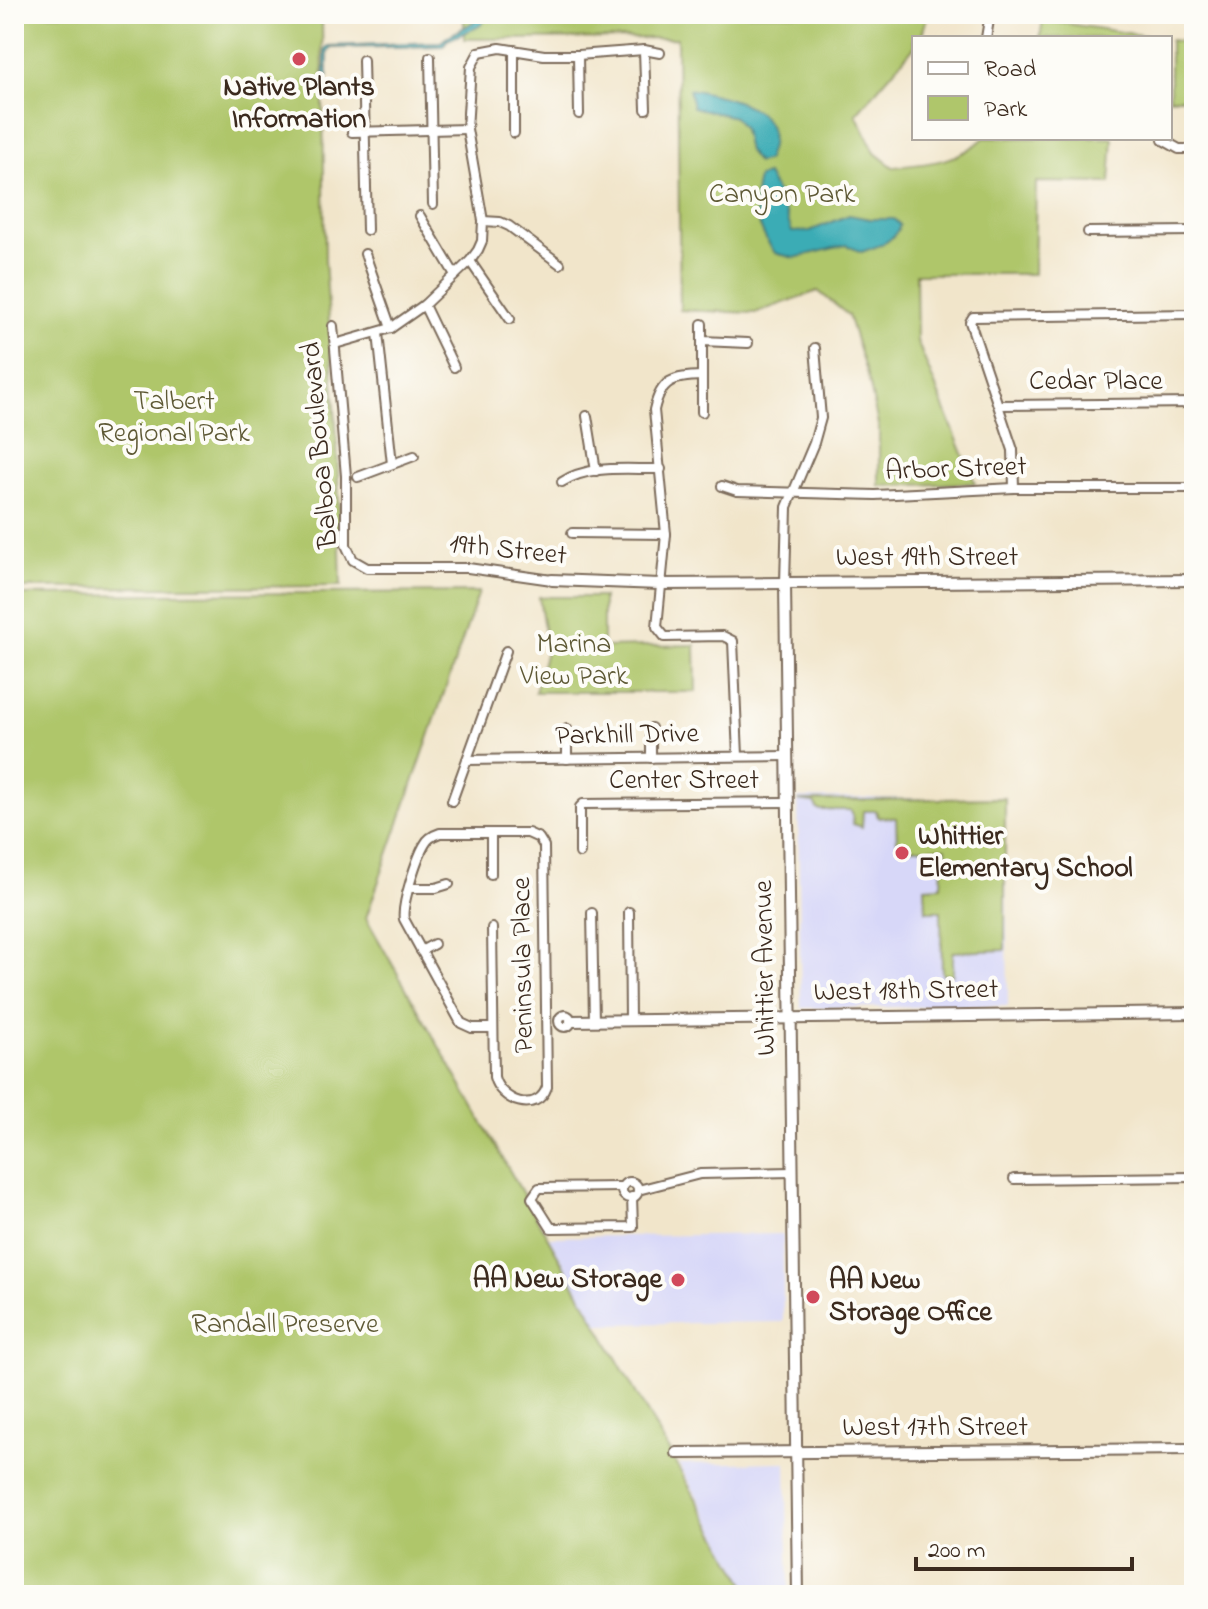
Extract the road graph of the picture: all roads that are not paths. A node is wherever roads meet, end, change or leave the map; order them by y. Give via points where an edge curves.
1 (990, 14) edge
2 (986, 36) edge
3 (514, 50) junction
4 (644, 50) junction
5 (660, 53) dead end
6 (578, 55) junction
7 (430, 57) dead end
8 (363, 60) dead end
9 (646, 109) dead end
10 (579, 114) dead end
11 (467, 129) junction
12 (431, 131) junction
13 (352, 132) dead end
14 (364, 132) junction
15 (514, 133) dead end
16 (1163, 140) edge
17 (1194, 149) edge
18 (433, 204) dead end
19 (420, 216) dead end
20 (483, 221) junction
21 (367, 230) dead end
22 (1194, 231) edge
23 (1088, 232) dead end
24 (365, 254) dead end
25 (470, 261) junction
26 (560, 264) dead end
27 (455, 275) junction
28 (424, 305) junction
29 (1194, 314) edge
30 (510, 319) dead end
31 (702, 324) dead end
32 (333, 326) dead end
33 (391, 328) junction
34 (378, 333) junction
35 (702, 341) junction
36 (748, 343) dead end
37 (335, 344) junction
38 (815, 348) dead end
39 (454, 367) dead end
40 (702, 376) junction
41 (1194, 403) edge
42 (999, 405) junction
43 (702, 412) dead end
44 (587, 416) dead end
45 (414, 456) dead end
46 (392, 464) junction
47 (661, 469) junction
48 (596, 471) junction
49 (358, 477) dead end
50 (562, 482) dead end
51 (722, 486) dead end
52 (1014, 488) junction
53 (1194, 488) edge
54 (791, 492) junction
55 (572, 533) dead end
56 (666, 534) junction
57 (353, 560) joint
58 (552, 580) joint
59 (1194, 580) edge
60 (785, 583) junction
61 (660, 584) junction
62 (506, 651) dead end
63 (651, 728) dead end
64 (567, 729) dead end
65 (738, 756) junction
66 (787, 756) junction
67 (651, 758) junction
68 (567, 759) junction
69 (467, 760) junction
70 (452, 801) dead end
71 (788, 802) junction
72 (491, 833) junction
73 (580, 853) dead end
74 (491, 874) dead end
75 (449, 884) dead end
76 (409, 888) junction
77 (629, 912) dead end
78 (592, 913) dead end
79 (492, 928) dead end
80 (434, 944) dead end
81 (421, 951) junction
82 (1194, 1013) edge
83 (547, 1014) junction
84 (790, 1017) junction
85 (630, 1020) junction
86 (565, 1021) junction
87 (594, 1021) junction
88 (493, 1028) junction
89 (547, 1028) junction
90 (793, 1172) junction
91 (1194, 1177) edge
92 (1014, 1179) dead end
93 (635, 1193) junction
94 (1194, 1449) edge
95 (677, 1453) dead end
96 (796, 1453) junction
97 (798, 1595) edge

1 - 2 street
3 - 6 street
3 - 11 street via 487,49 474,58
3 - 15 street
4 - 5 street
4 - 6 street
4 - 9 street
6 - 10 street
7 - 12 street
8 - 14 street
11 - 12 street
11 - 20 street
12 - 14 street
12 - 18 street
13 - 14 street
14 - 21 street
16 - 17 street via 1179,149
19 - 27 street
20 - 25 street via 482,241
20 - 26 street via 509,226
22 - 23 street
24 - 33 street
25 - 27 street
25 - 30 street
27 - 28 street
28 - 33 street
28 - 39 street
29 - 42 street via 973,317 970,322
31 - 35 street
32 - 37 street, Balboa Boulevard
33 - 34 street
34 - 37 street
34 - 46 street
35 - 36 street
35 - 40 street
37 - 57 street, Balboa Boulevard via 346,545
38 - 54 street, Whittier Avenue via 821,418
40 - 43 street
40 - 47 street via 677,377 657,396
41 - 42 street, Cedar Place
42 - 52 street via 1013,450
44 - 48 street
45 - 46 street
46 - 49 street
47 - 48 street
47 - 56 street
48 - 50 street
51 - 54 street, Arbor Street
52 - 53 street, Arbor Street
52 - 54 street, Arbor Street via 875,495
54 - 60 street, Whittier Avenue
55 - 56 street
56 - 61 street
57 - 58 street, 19th Street via 367,568 468,568
58 - 61 street, 19th Street
59 - 60 street, West 19th Street
60 - 61 street, West 19th Street
60 - 66 street, Whittier Avenue
61 - 65 street via 657,627 665,637 723,636 733,641
62 - 69 street
63 - 67 street
64 - 68 street
65 - 66 street, Parkhill Drive
65 - 67 street, Parkhill Drive
66 - 71 street, Whittier Avenue
67 - 68 street, Parkhill Drive
68 - 69 street, Parkhill Drive
69 - 70 street
71 - 73 street, Center Street via 583,804
71 - 84 street, Whittier Avenue
72 - 74 street
72 - 76 street via 432,837
72 - 83 street, Peninsula Place via 528,833 544,846
75 - 76 street
76 - 81 street via 402,913
77 - 85 street
78 - 87 street
79 - 88 street
80 - 81 street
81 - 88 street via 461,1023
82 - 84 street, West 18th Street
83 - 86 street, West 18th Street
83 - 89 street, Peninsula Place
84 - 85 street, West 18th Street
84 - 90 street, Whittier Avenue
85 - 87 street, West 18th Street
86 - 87 street, West 18th Street
86 - 89 street, West 18th Street
88 - 89 street, Peninsula Place via 494,1077 502,1094 515,1101 535,1101 545,1094
90 - 93 street via 700,1174
90 - 96 street, Whittier Avenue
91 - 92 street
93 - 93 street via 632,1182 622,1187 539,1188 532,1198 551,1228 633,1227
94 - 96 street, West 17th Street
95 - 96 street, West 17th Street
96 - 97 street, Whittier Avenue

